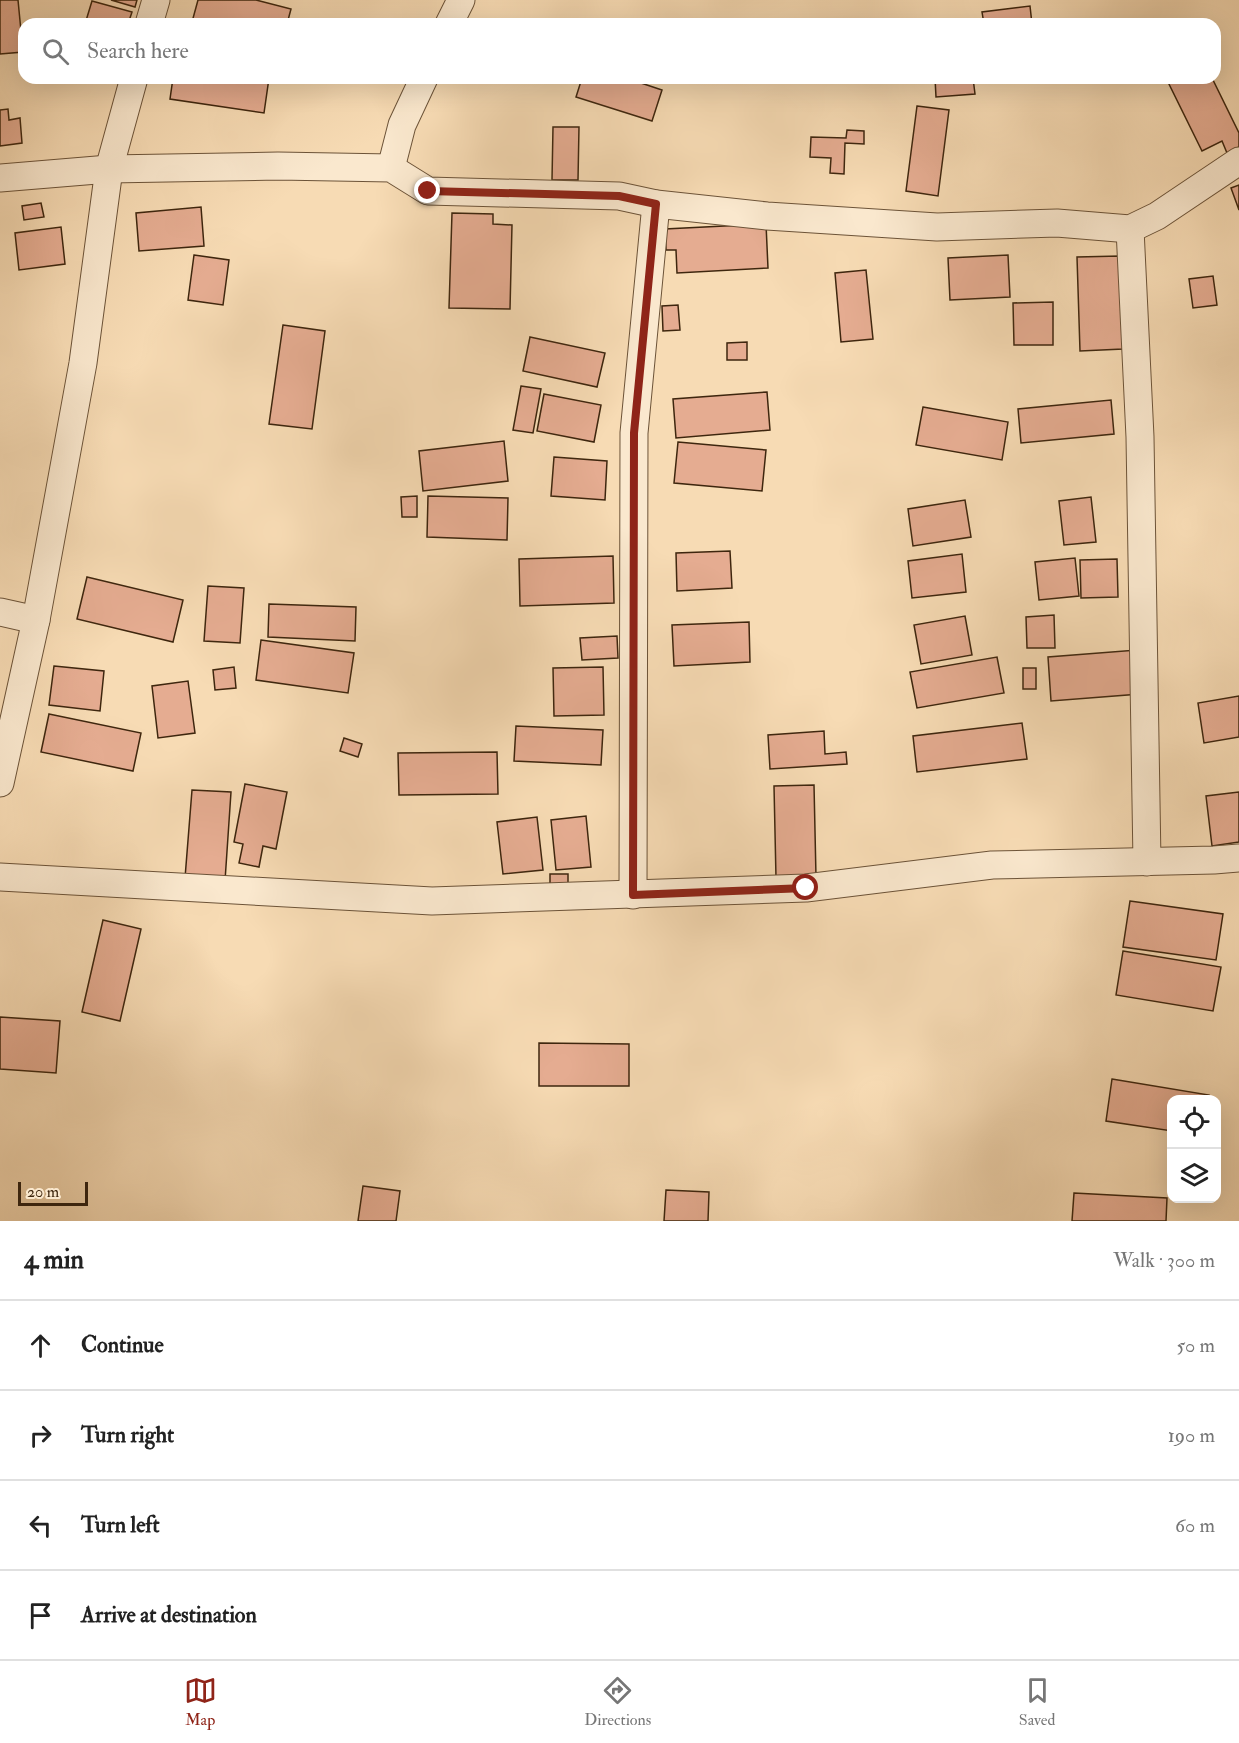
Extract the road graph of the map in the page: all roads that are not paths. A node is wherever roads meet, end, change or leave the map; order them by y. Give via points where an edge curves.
1 (156, 0) edge
2 (461, 0) edge
3 (151, 18) edge
4 (452, 18) edge
5 (132, 84) edge
6 (421, 84) edge
7 (1239, 161) edge
8 (391, 168) junction
9 (109, 169) junction
10 (0, 177) edge
11 (656, 204) junction
12 (1130, 229) junction
13 (0, 612) edge
14 (36, 620) junction
15 (0, 783) edge
16 (1239, 858) edge
17 (1147, 862) junction
18 (0, 877) edge
19 (633, 895) junction

1 - 3 street
2 - 4 street
5 - 9 street
6 - 8 street via 402,125
7 - 12 street via 1157,216
8 - 9 street
8 - 11 street via 428,191 619,196
9 - 10 street
9 - 14 street via 83,363
11 - 12 street via 938,227 1057,223
11 - 19 street via 634,433
12 - 17 street via 1140,437
13 - 14 street
14 - 15 street
16 - 17 street
17 - 19 street via 992,865 806,888
18 - 19 street via 432,901

